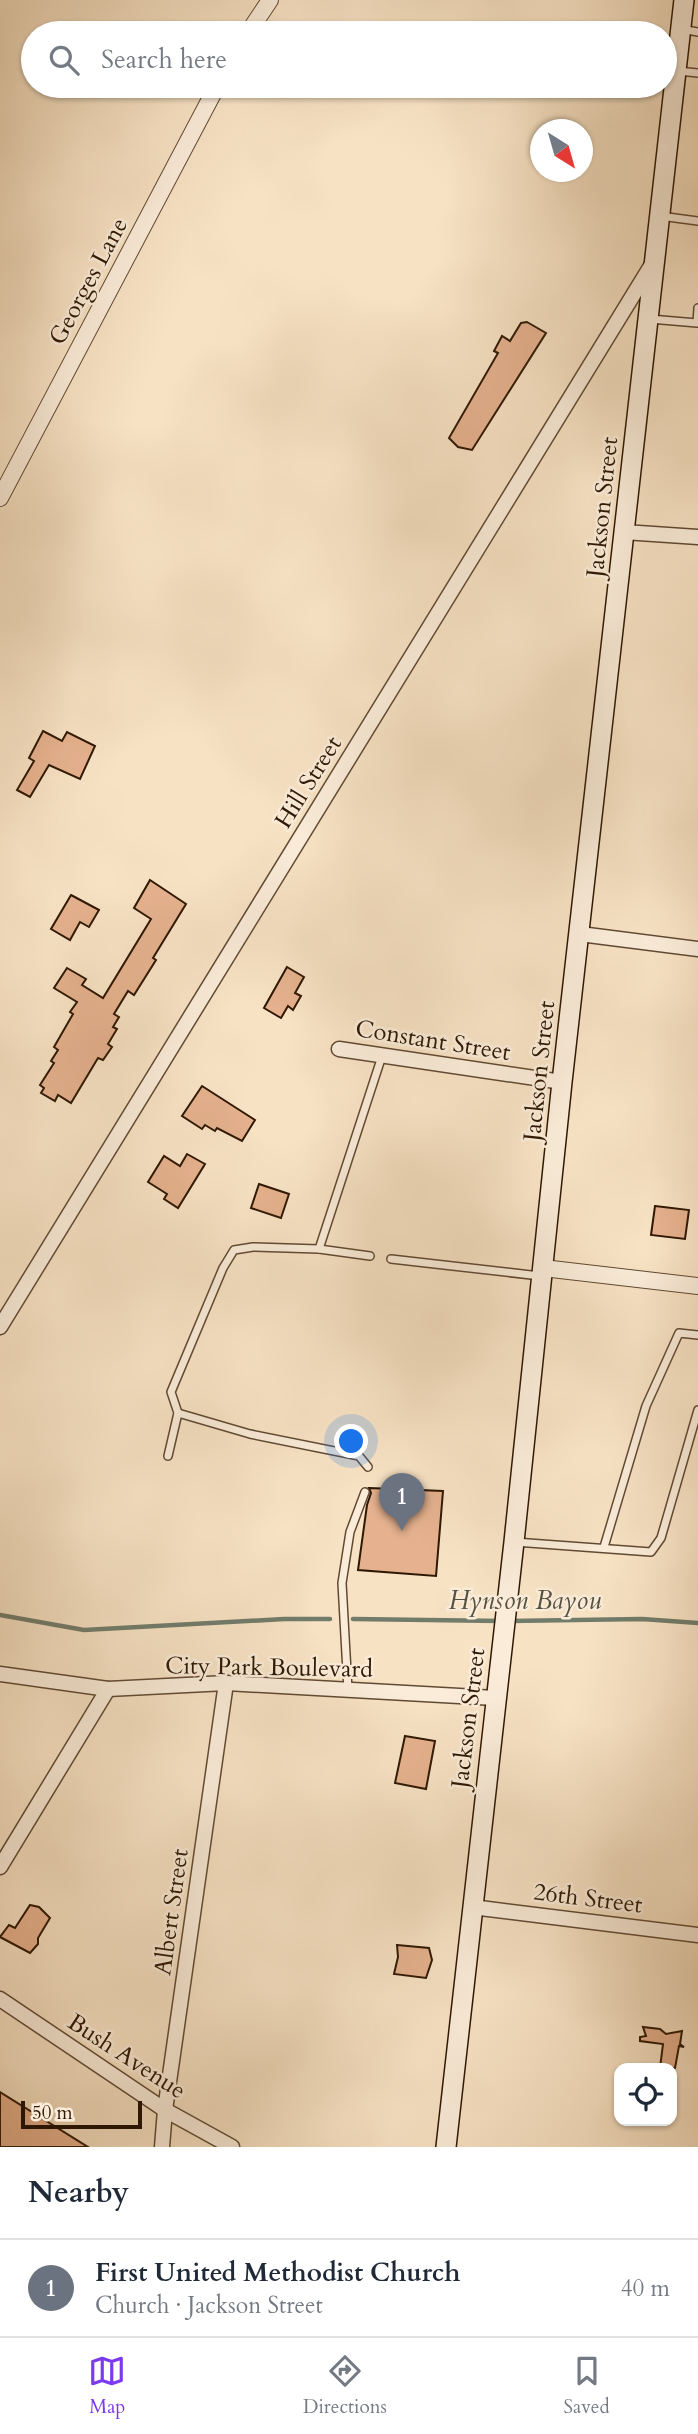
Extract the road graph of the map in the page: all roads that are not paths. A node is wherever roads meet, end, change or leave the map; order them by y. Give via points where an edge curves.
1 (270, 0) edge
2 (684, 0) edge
3 (256, 21) edge
4 (689, 30) edge
5 (677, 68) edge
6 (677, 71) edge
7 (698, 73) edge
8 (211, 98) edge
9 (673, 98) edge
10 (659, 216) junction
11 (698, 221) edge
12 (654, 261) junction
13 (698, 307) edge
14 (648, 318) junction
15 (0, 498) edge
16 (624, 532) junction
17 (698, 537) edge
18 (580, 934) junction
19 (698, 949) edge
20 (339, 1049) dead end
21 (382, 1055) junction
22 (562, 1082) junction
23 (319, 1249) junction
24 (370, 1256) dead end
25 (391, 1259) dead end
26 (542, 1272) junction
27 (698, 1286) edge
28 (0, 1327) edge
29 (698, 1335) edge
30 (698, 1410) edge
31 (178, 1413) junction
32 (168, 1456) dead end
33 (368, 1467) dead end
34 (365, 1492) dead end
35 (514, 1542) junction
36 (604, 1547) junction
37 (0, 1674) edge
38 (226, 1683) junction
39 (107, 1689) junction
40 (348, 1690) junction
41 (495, 1698) junction
42 (0, 1867) edge
43 (472, 1907) junction
44 (698, 1934) edge
45 (0, 1999) edge
46 (165, 2110) junction
47 (216, 2143) edge
48 (162, 2147) edge
49 (232, 2147) edge
50 (446, 2147) edge

1 - 3 street
2 - 4 main road, Jackson Street
4 - 5 main road, Jackson Street
6 - 7 lane
8 - 15 street, Georges Lane
9 - 10 main road, Jackson Street
10 - 11 lane
10 - 12 main road, Jackson Street
12 - 14 main road, Jackson Street
12 - 28 street, Hill Street
13 - 14 lane via 697,323
14 - 16 main road, Jackson Street
16 - 17 street
16 - 18 main road, Jackson Street
18 - 19 street
18 - 22 main road, Jackson Street
20 - 21 street, Constant Street
21 - 22 street, Constant Street
21 - 23 lane
22 - 26 main road, Jackson Street
23 - 24 lane
23 - 31 lane via 234,1250 172,1392
25 - 26 lane
26 - 27 street
26 - 35 main road, Jackson Street
29 - 36 lane via 679,1333 646,1406
30 - 36 lane via 661,1538 651,1552
31 - 32 lane
31 - 33 lane via 250,1434 359,1456
34 - 40 lane via 350,1532 342,1583
35 - 36 lane
35 - 41 main road, Jackson Street
37 - 39 street, City Park Boulevard
38 - 39 street, City Park Boulevard
38 - 40 street, City Park Boulevard
38 - 46 street, Albert Street
39 - 42 street
40 - 41 street, City Park Boulevard
41 - 43 main road, Jackson Street
43 - 44 street, 26th Street
43 - 50 main road, Jackson Street
45 - 46 street, Bush Avenue
46 - 47 street, Bush Avenue
46 - 48 street, Albert Street
47 - 49 street, Bush Avenue

